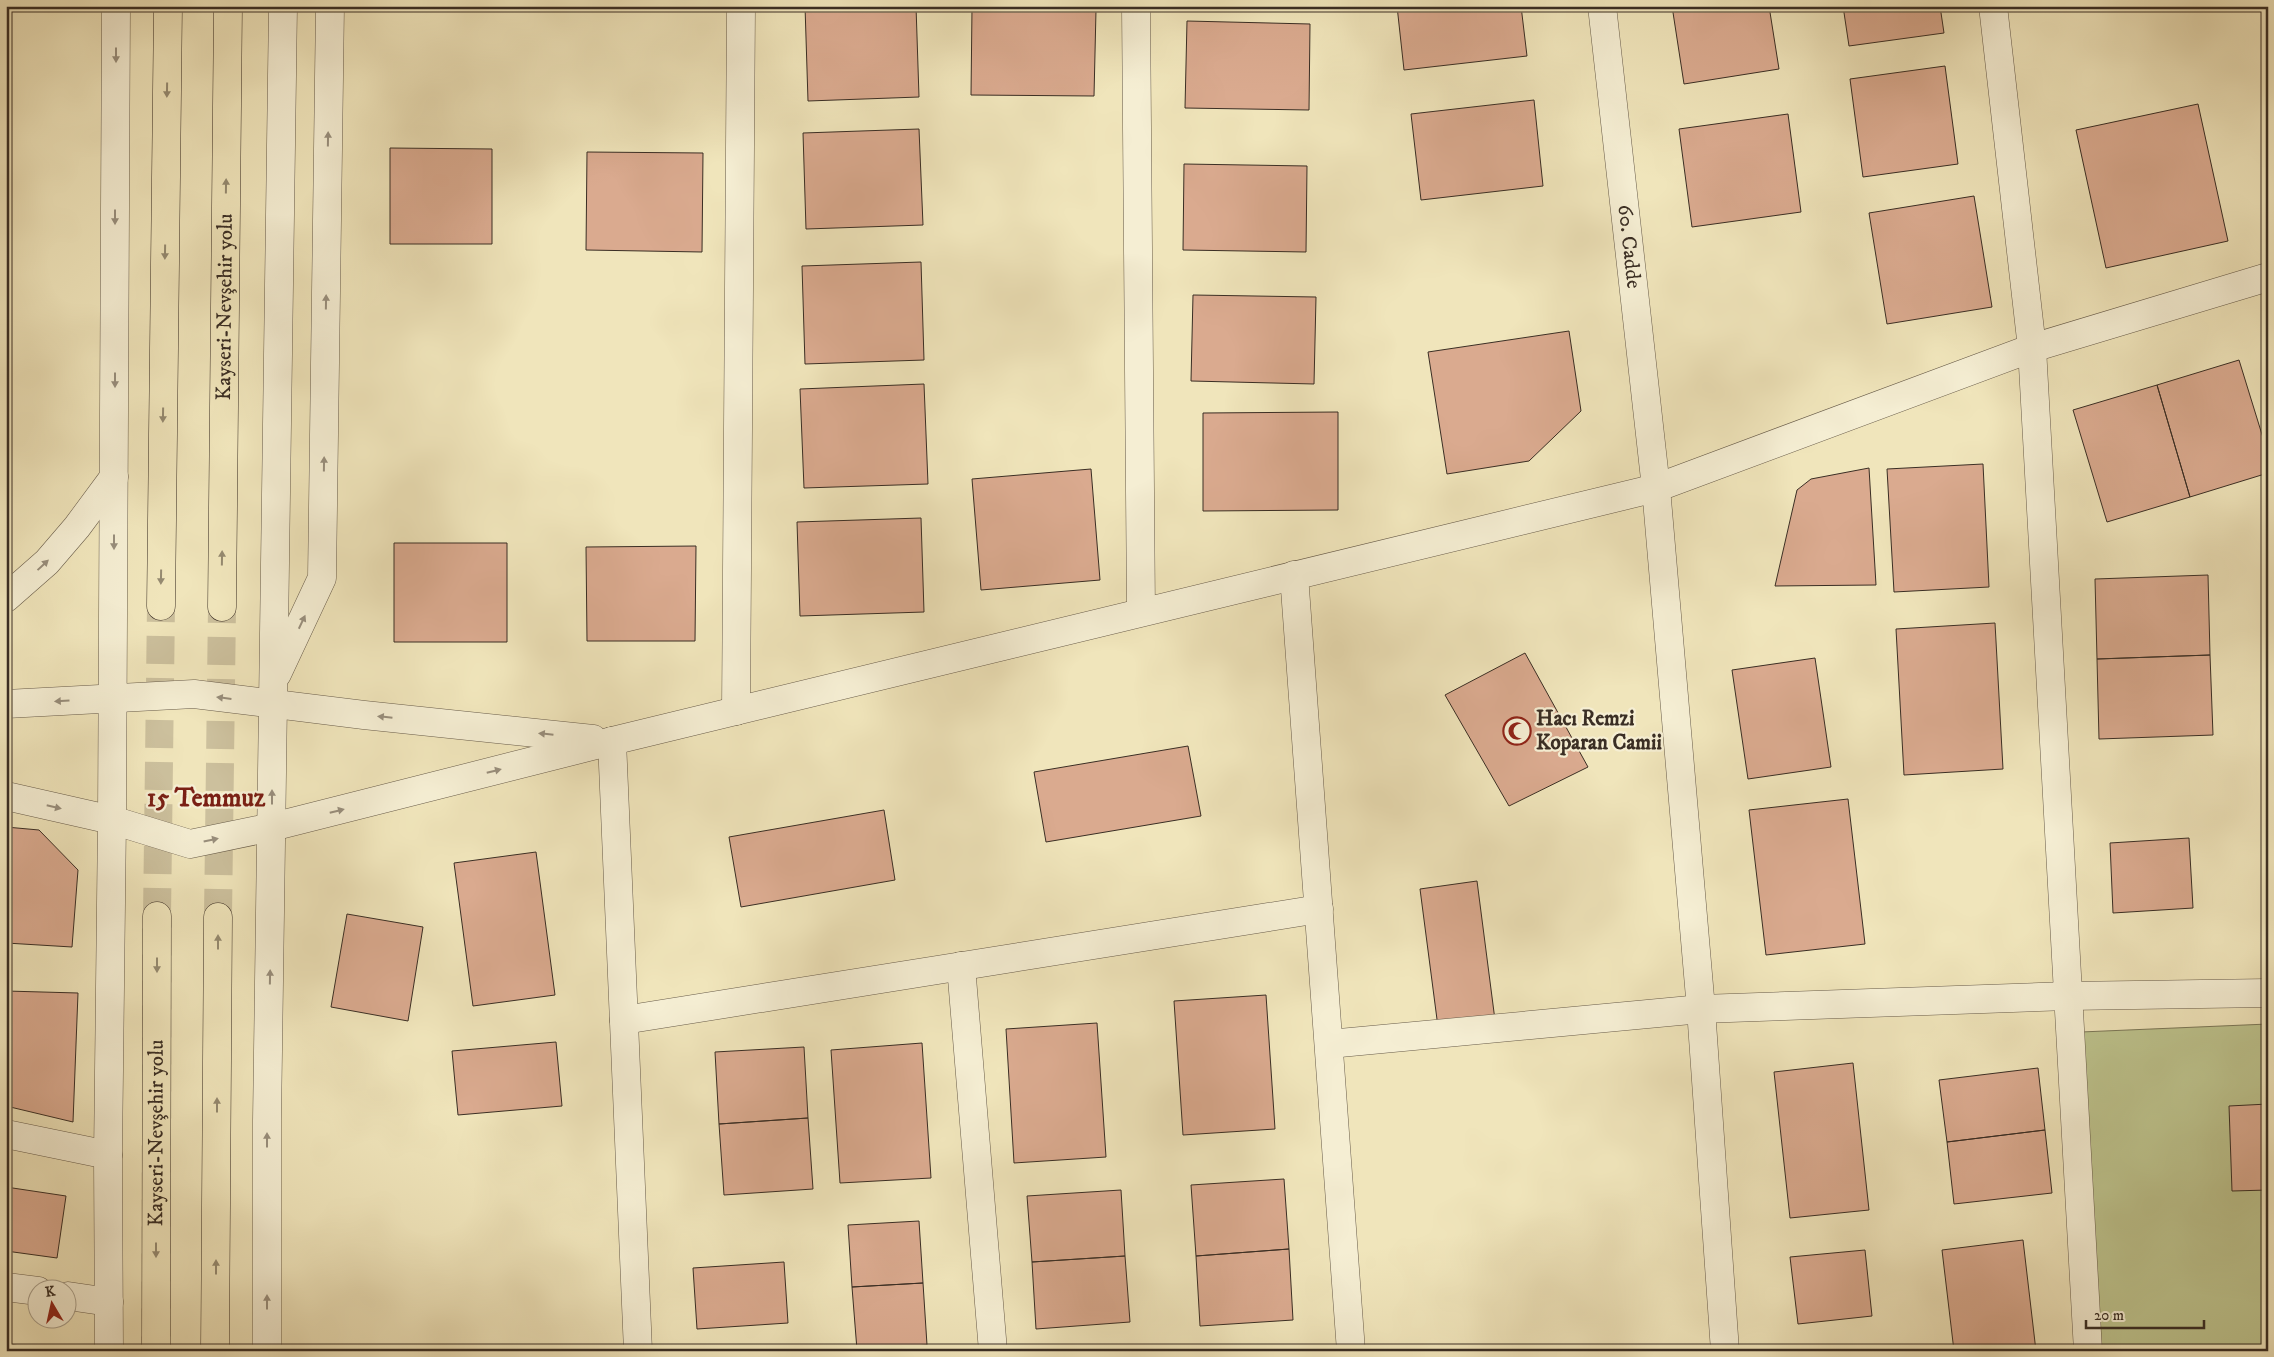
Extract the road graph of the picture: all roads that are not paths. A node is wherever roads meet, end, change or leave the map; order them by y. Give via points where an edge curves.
1 (116, 6) edge
2 (168, 6) edge
3 (228, 6) edge
4 (283, 6) edge
5 (330, 6) edge
6 (741, 6) edge
7 (1136, 6) edge
8 (1602, 6) edge
9 (1993, 6) edge
10 (2268, 276) edge
11 (2032, 348) junction
12 (114, 477) junction
13 (1656, 488) junction
14 (1294, 575) junction
15 (6, 598) edge
16 (161, 606) tunnel mouth
17 (222, 607) tunnel mouth
18 (1141, 612) junction
19 (273, 693) junction
20 (112, 698) junction
21 (6, 704) edge
22 (736, 711) junction
23 (612, 741) junction
24 (6, 796) edge
25 (112, 820) junction
26 (272, 827) junction
27 (1319, 910) junction
28 (157, 916) tunnel mouth
29 (218, 917) tunnel mouth
30 (961, 966) junction
31 (2268, 994) edge
32 (2068, 996) junction
33 (1701, 1009) junction
34 (624, 1020) junction
35 (1328, 1044) junction
36 (6, 1134) edge
37 (108, 1155) junction
38 (6, 1287) edge
39 (28, 1290) edge
40 (78, 1297) edge
41 (109, 1302) junction
42 (109, 1351) edge
43 (156, 1351) edge
44 (215, 1351) edge
45 (267, 1351) edge
46 (638, 1351) edge
47 (993, 1351) edge
48 (1351, 1351) edge
49 (1725, 1351) edge
50 (2088, 1351) edge

1 -> 12 street
2 -> 16 highway
17 -> 3 highway, Kayseri-Nevşehir yolu
4 - 19 street
19 -> 5 street via 322,578
6 - 22 street
7 - 18 street
8 - 13 street, 60. Cadde
9 - 11 street
10 - 11 street
11 - 13 street
11 - 32 street
15 -> 12 street via 47,562
12 -> 20 street
13 - 14 street
13 - 33 street, 60. Cadde
14 - 18 street
14 - 27 street
18 - 22 street
19 -> 20 street
23 -> 19 street
26 -> 19 street
20 -> 21 street
20 - 25 street
22 - 23 street
26 -> 23 street
23 - 34 street
24 -> 25 street
25 -> 26 street via 190,844
25 - 37 street
45 -> 26 street
27 - 30 street
27 - 35 street
28 -> 43 highway, Kayseri-Nevşehir yolu
44 -> 29 highway
30 - 34 street
30 - 47 street
31 - 32 street
32 - 33 street
32 - 50 street
33 - 35 street
33 - 49 street, 60. Cadde
34 - 46 street
35 - 48 street
36 - 37 street
37 - 41 street
38 - 39 street
40 - 41 street
41 - 42 street

